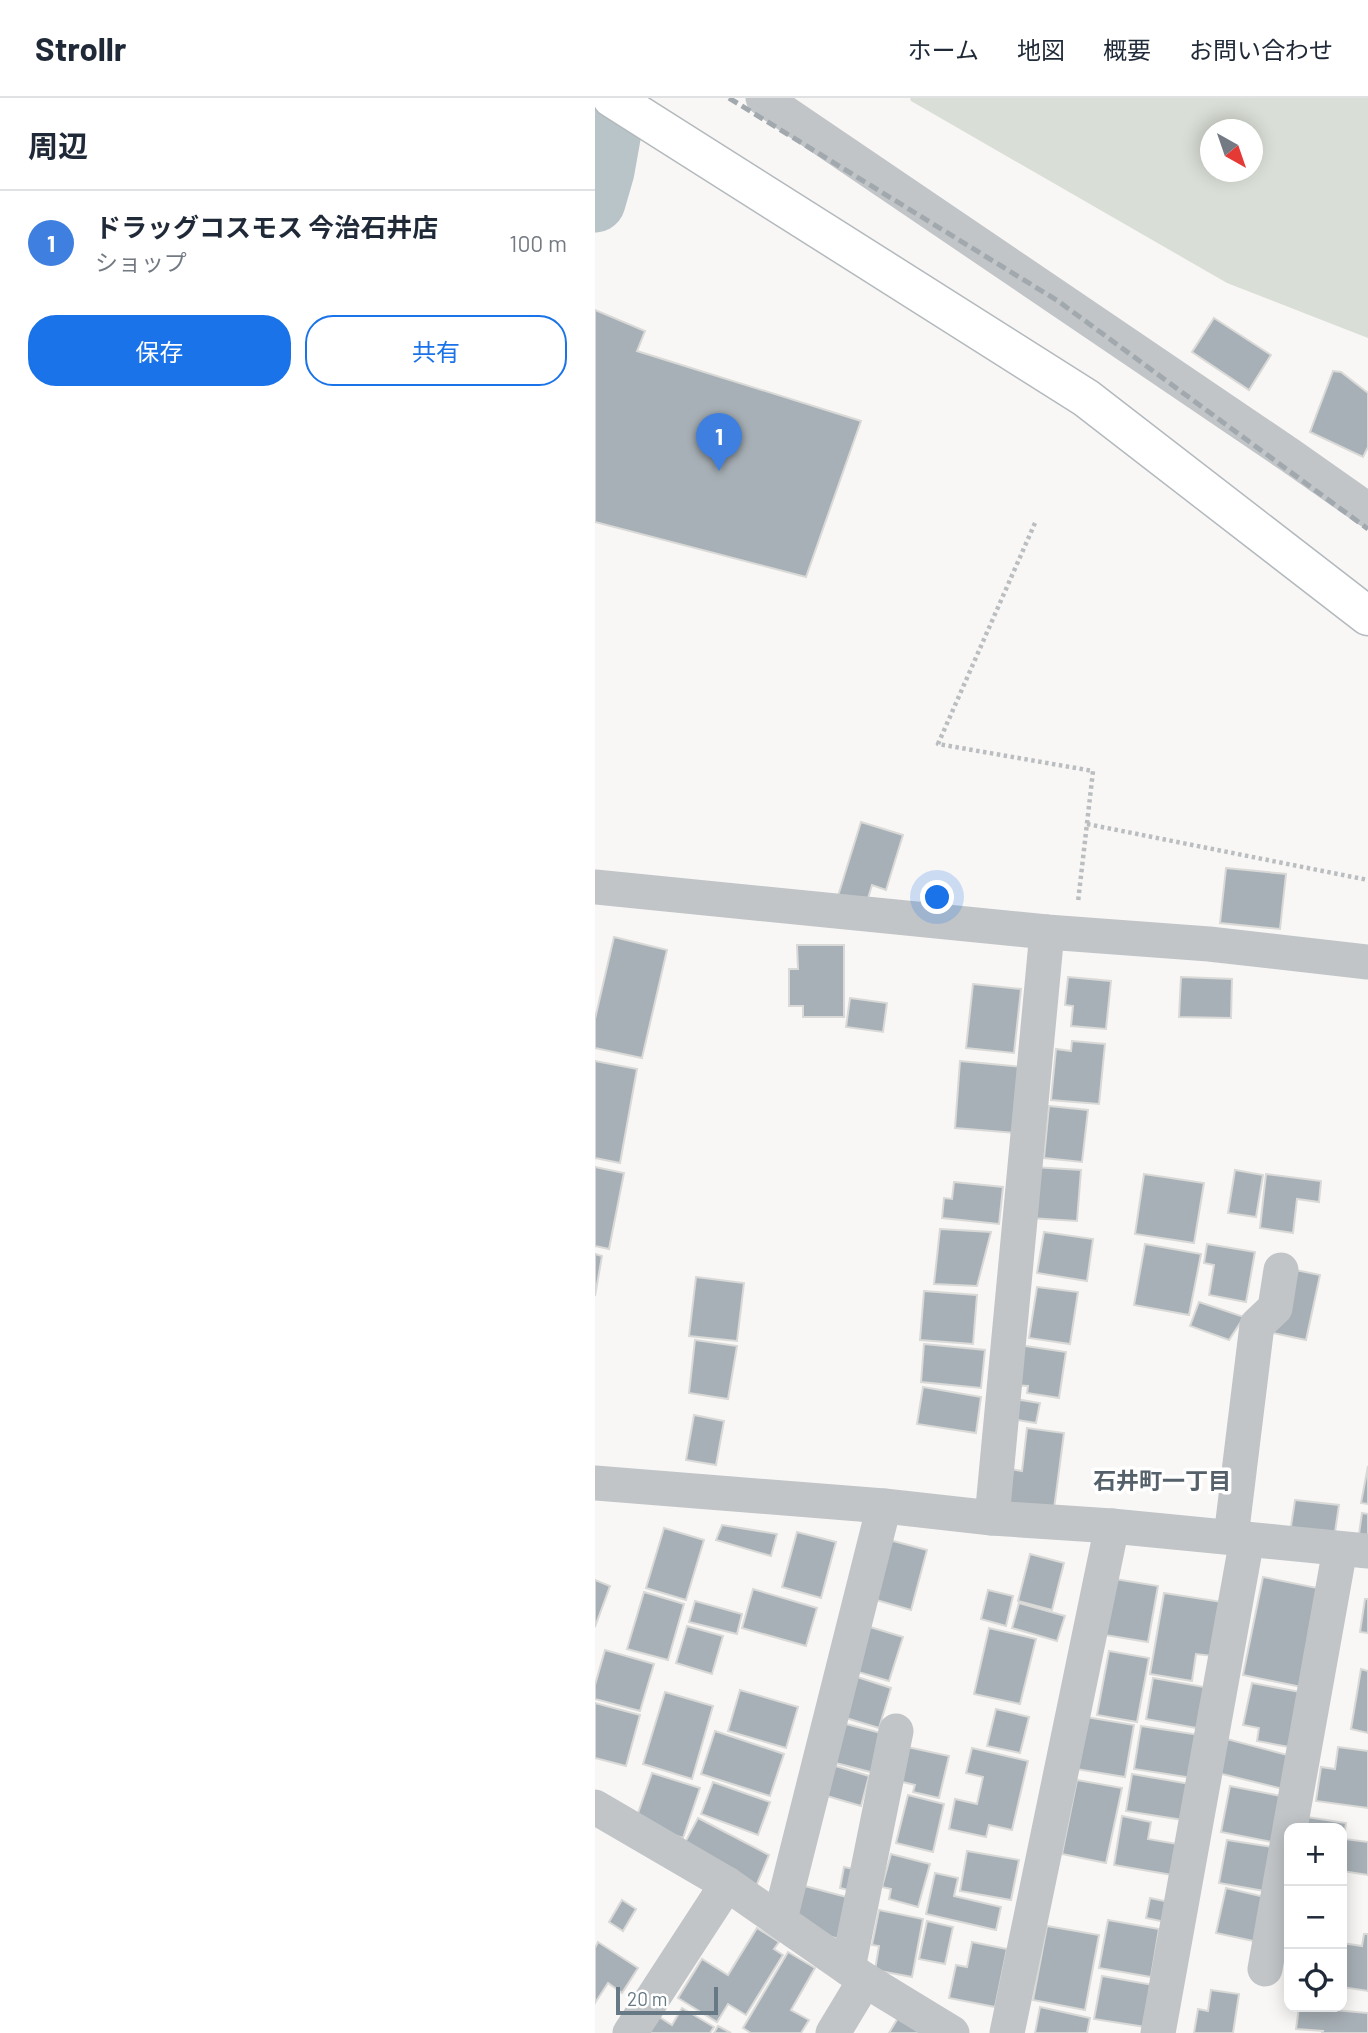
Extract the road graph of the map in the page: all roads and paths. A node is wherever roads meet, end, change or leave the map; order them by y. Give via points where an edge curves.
1 (612, 98) edge
2 (763, 98) edge
3 (1368, 510) edge
4 (1035, 523) dead end
5 (1368, 616) edge
6 (1087, 824) junction
7 (1368, 880) edge
8 (595, 887) edge
9 (1061, 933) junction
10 (1368, 962) edge
11 (1281, 1269) dead end
12 (595, 1483) edge
13 (884, 1506) junction
14 (992, 1518) junction
15 (1112, 1526) junction
16 (1239, 1538) junction
17 (1354, 1550) edge
18 (896, 1731) dead end
19 (595, 1807) edge
20 (1291, 1823) edge
21 (1284, 1862) edge
22 (727, 1884) junction
23 (780, 1919) junction
24 (1265, 1969) dead end
25 (857, 1974) junction
26 (630, 2033) edge
27 (833, 2033) edge
28 (952, 2033) edge
29 (1007, 2033) edge
30 (1158, 2033) edge

1 - 5 street via 1086,398
2 - 3 street
4 - 6 path via 938,744 1093,771
6 - 7 path
6 - 9 path
8 - 9 street
9 - 10 street
9 - 14 street
11 - 16 street via 1275,1308 1257,1325
12 - 13 street
13 - 14 street
13 - 23 street
14 - 15 street
15 - 16 street
15 - 29 street
16 - 17 street
16 - 30 street
17 - 20 street
18 - 25 street
19 - 22 street
21 - 24 street
22 - 23 street
22 - 26 street
23 - 25 street
25 - 27 street
25 - 28 street

